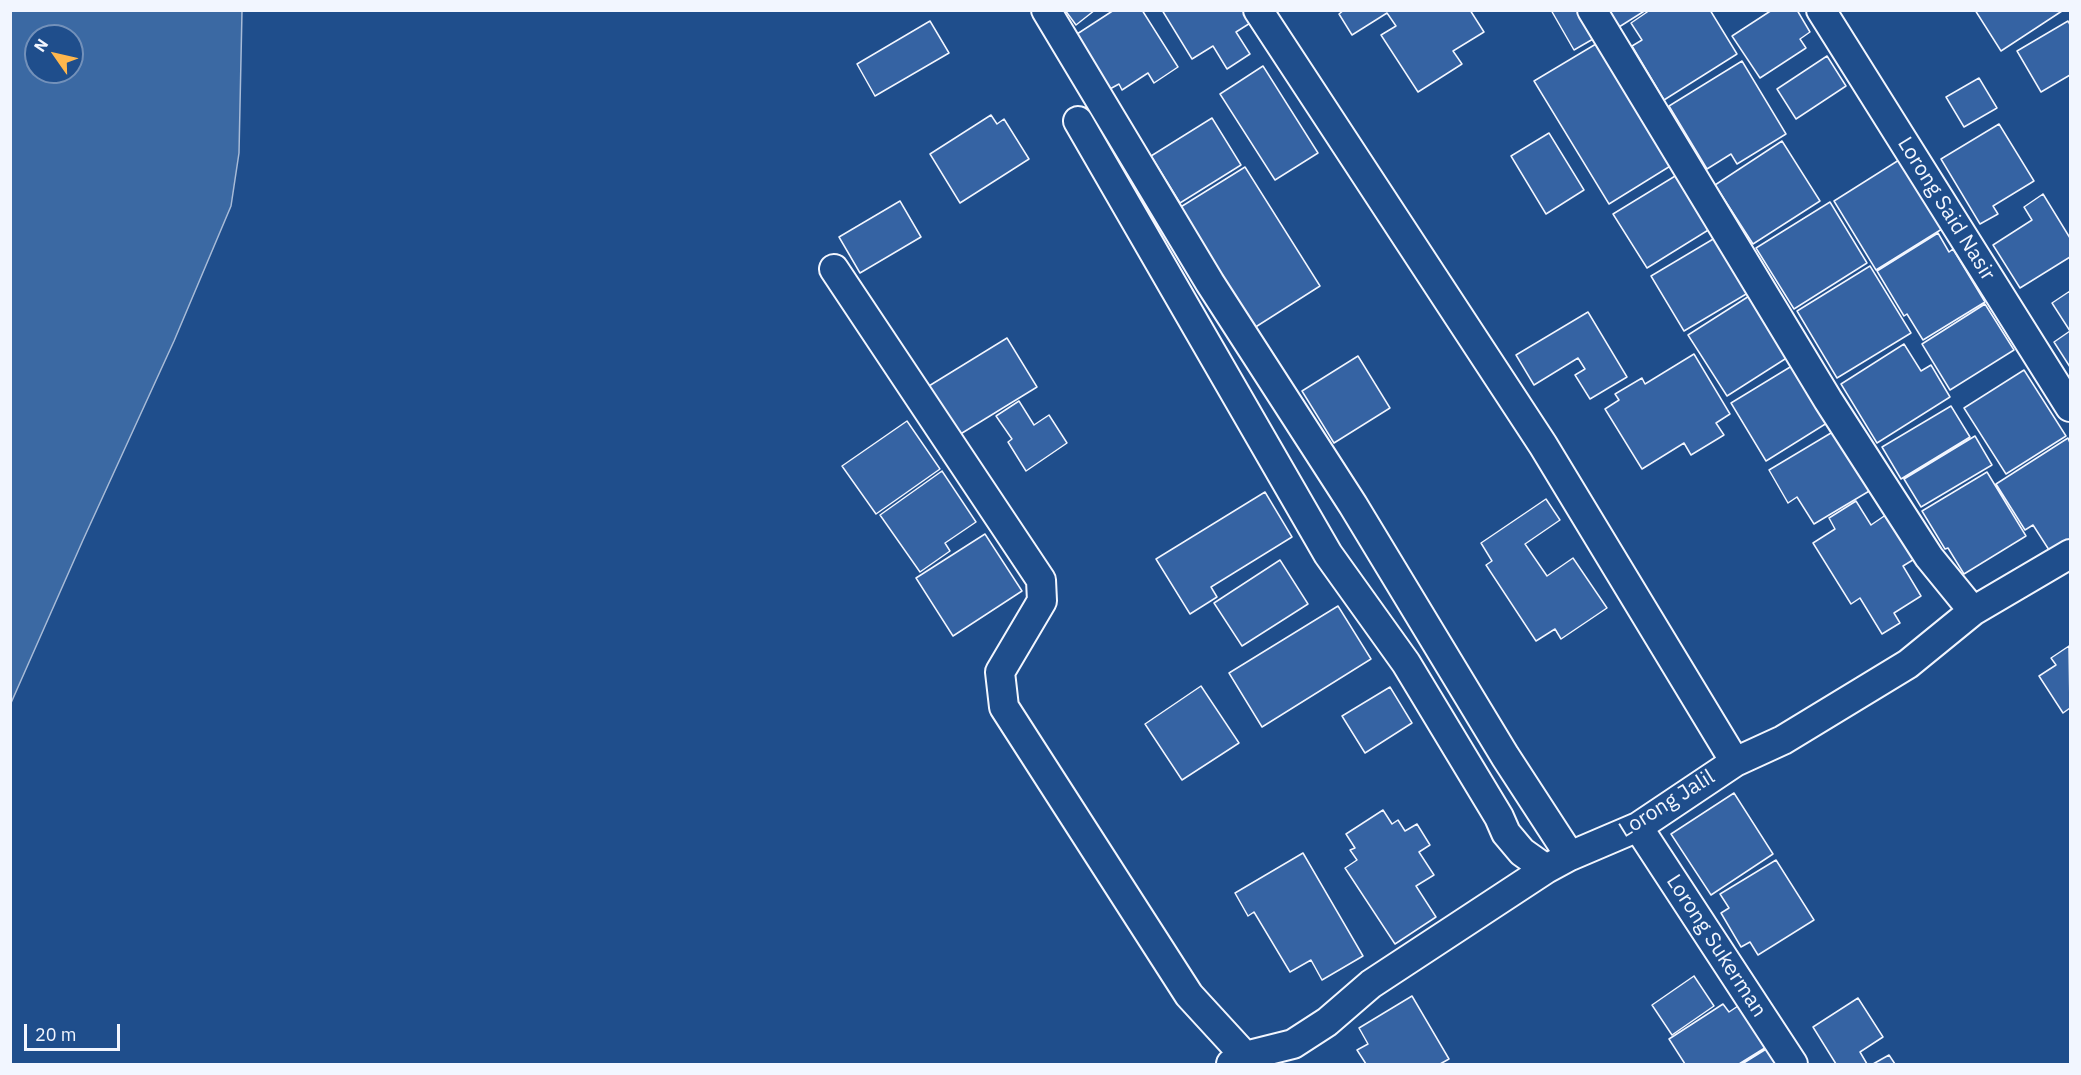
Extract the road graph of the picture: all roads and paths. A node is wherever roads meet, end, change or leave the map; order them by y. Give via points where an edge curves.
1 (1046, 10) edge
2 (1258, 10) edge
3 (1592, 10) edge
4 (1821, 10) edge
5 (1078, 121) dead end
6 (834, 269) dead end
7 (2070, 407) edge
8 (2070, 554) edge
9 (1974, 611) junction
10 (1735, 762) junction
11 (1638, 827) junction
12 (1558, 863) junction
13 (1238, 1060) edge
14 (1793, 1065) edge

1 - 12 street via 1210,283 1353,505 1505,756
2 - 10 street via 1543,445
3 - 9 street via 1828,400 1929,557
4 - 7 street, Lorong Said Nasir
5 - 12 street via 1328,554 1406,663 1506,833 1522,852
6 - 13 street via 1041,580 1042,601 1000,672 1004,707 1189,995
8 - 9 street, Lorong Jalil
9 - 10 street, Lorong Jalil via 1908,664 1783,740
10 - 11 street, Lorong Jalil
11 - 12 street, Lorong Jalil
11 - 14 street, Lorong Sukerman
12 - 13 street, Lorong Jalil via 1371,984 1327,1022 1293,1044

